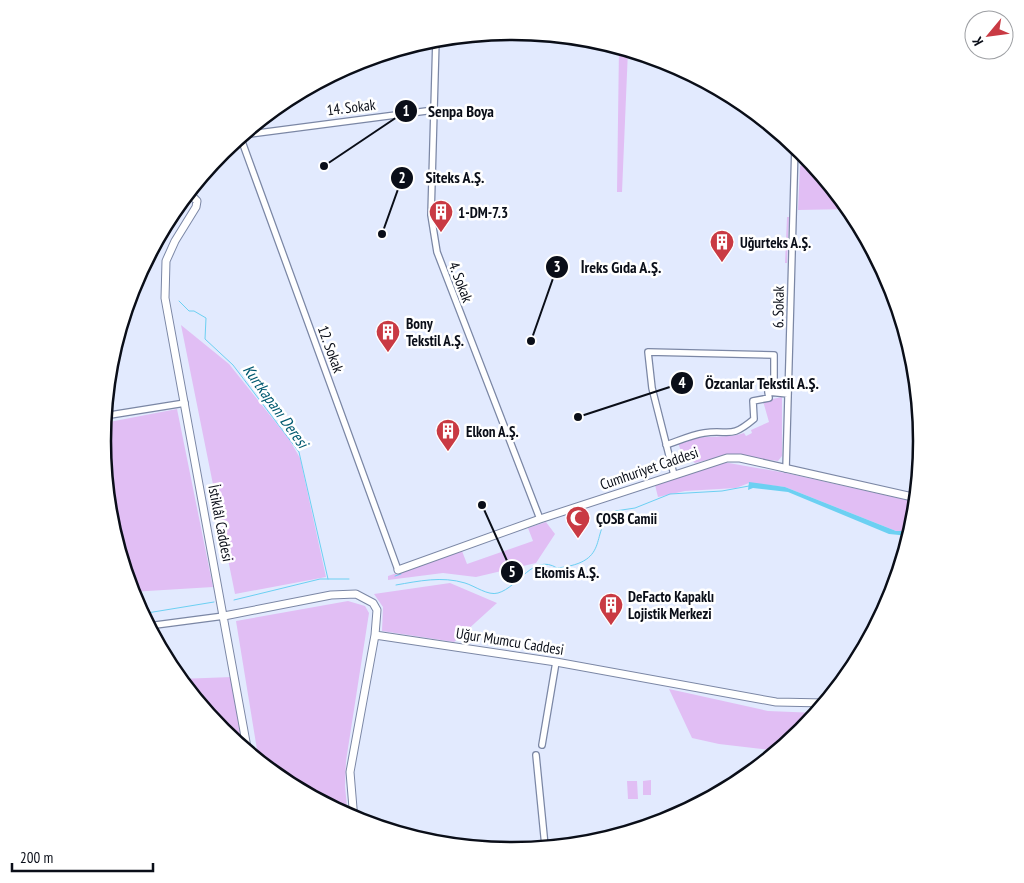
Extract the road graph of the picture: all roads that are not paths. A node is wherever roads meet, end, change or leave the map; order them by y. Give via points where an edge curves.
1 (436, 48) edge
2 (434, 110) junction
3 (254, 134) edge
4 (244, 143) edge
5 (795, 157) edge
6 (193, 197) edge
7 (774, 383) dead end
8 (788, 394) junction
9 (184, 403) junction
10 (111, 415) edge
11 (666, 445) junction
12 (786, 469) junction
13 (674, 475) junction
14 (910, 496) edge
15 (540, 519) junction
16 (398, 570) joint
17 (224, 616) junction
18 (155, 625) edge
19 (374, 635) junction
20 (556, 662) junction
21 (817, 703) edge
22 (246, 742) edge
23 (542, 745) dead end
24 (536, 755) dead end
25 (353, 810) edge
26 (545, 841) edge

1 - 2 street, 4. Sokak
2 - 3 street, 14. Sokak
2 - 15 street, 4. Sokak via 431,215 437,252
4 - 16 street, 12. Sokak
5 - 8 street, 6. Sokak
6 - 9 street, İstiklâl Caddesi via 197,201 196,207 166,261 164,298
7 - 11 street via 774,355 648,352 652,388
8 - 11 street via 768,392 769,398 753,401 754,419 742,430 728,434 704,433
8 - 12 street, 6. Sokak
9 - 10 street
9 - 17 street, İstiklâl Caddesi
11 - 13 street
12 - 13 street, Cumhuriyet Caddesi via 732,457
12 - 14 street, Cumhuriyet Caddesi
13 - 15 street, Cumhuriyet Caddesi
15 - 16 street, Cumhuriyet Caddesi
17 - 18 street
17 - 19 street via 331,595 356,594 373,603 376,610
17 - 22 street, İstiklâl Caddesi
19 - 20 street, Uğur Mumcu Caddesi
19 - 25 street via 350,772
20 - 21 street, Uğur Mumcu Caddesi via 776,702
20 - 23 street
24 - 26 street

